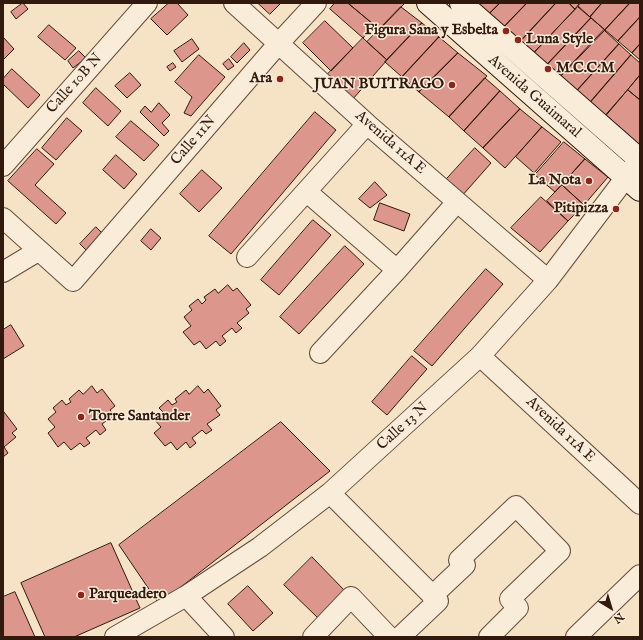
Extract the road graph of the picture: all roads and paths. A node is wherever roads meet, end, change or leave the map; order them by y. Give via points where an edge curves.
1 (148, 3) edge
2 (234, 3) edge
3 (316, 3) edge
4 (428, 3) edge
5 (462, 3) edge
6 (279, 43) junction
7 (367, 124) junction
8 (640, 160) edge
9 (3, 166) edge
10 (633, 184) edge
11 (307, 192) junction
12 (457, 202) junction
13 (3, 218) edge
14 (38, 251) junction
15 (247, 257) dead end
16 (397, 270) junction
17 (3, 272) edge
18 (548, 280) junction
19 (320, 353) dead end
20 (480, 356) junction
21 (330, 493) junction
22 (640, 504) edge
23 (640, 574) edge
24 (186, 596) junction
25 (432, 596) junction
26 (118, 636) edge
27 (224, 637) edge
28 (313, 637) edge
29 (389, 637) edge
30 (400, 637) edge
31 (489, 637) edge
32 (576, 637) edge

1 - 9 street, Calle 10B N
2 - 6 street, Avenida 11A E
3 - 6 street, Calle 11N
4 - 10 street, Avenida Guaimaral
5 - 8 street, Avenida Guaimaral
6 - 7 street, Avenida 11A E
6 - 14 street, Calle 11N via 73,281
7 - 11 street
7 - 12 street, Avenida 11A E
8 - 10 street, Calle 13 N
10 - 18 street, Calle 13 N
11 - 15 street
11 - 16 street
12 - 16 street
12 - 18 street, Avenida 11A E
13 - 14 street
14 - 17 street
16 - 19 street
18 - 20 street, Calle 13 N
20 - 21 street, Calle 13 N
20 - 22 street, Avenida 11A E
21 - 24 street, Calle 13 N via 260,547
21 - 25 street
23 - 32 street
24 - 26 street, Calle 13 N
24 - 27 street
25 - 30 street via 438,601
25 - 31 street via 464,565 459,560 516,506 560,551 510,599 518,608
28 - 29 street via 351,597

